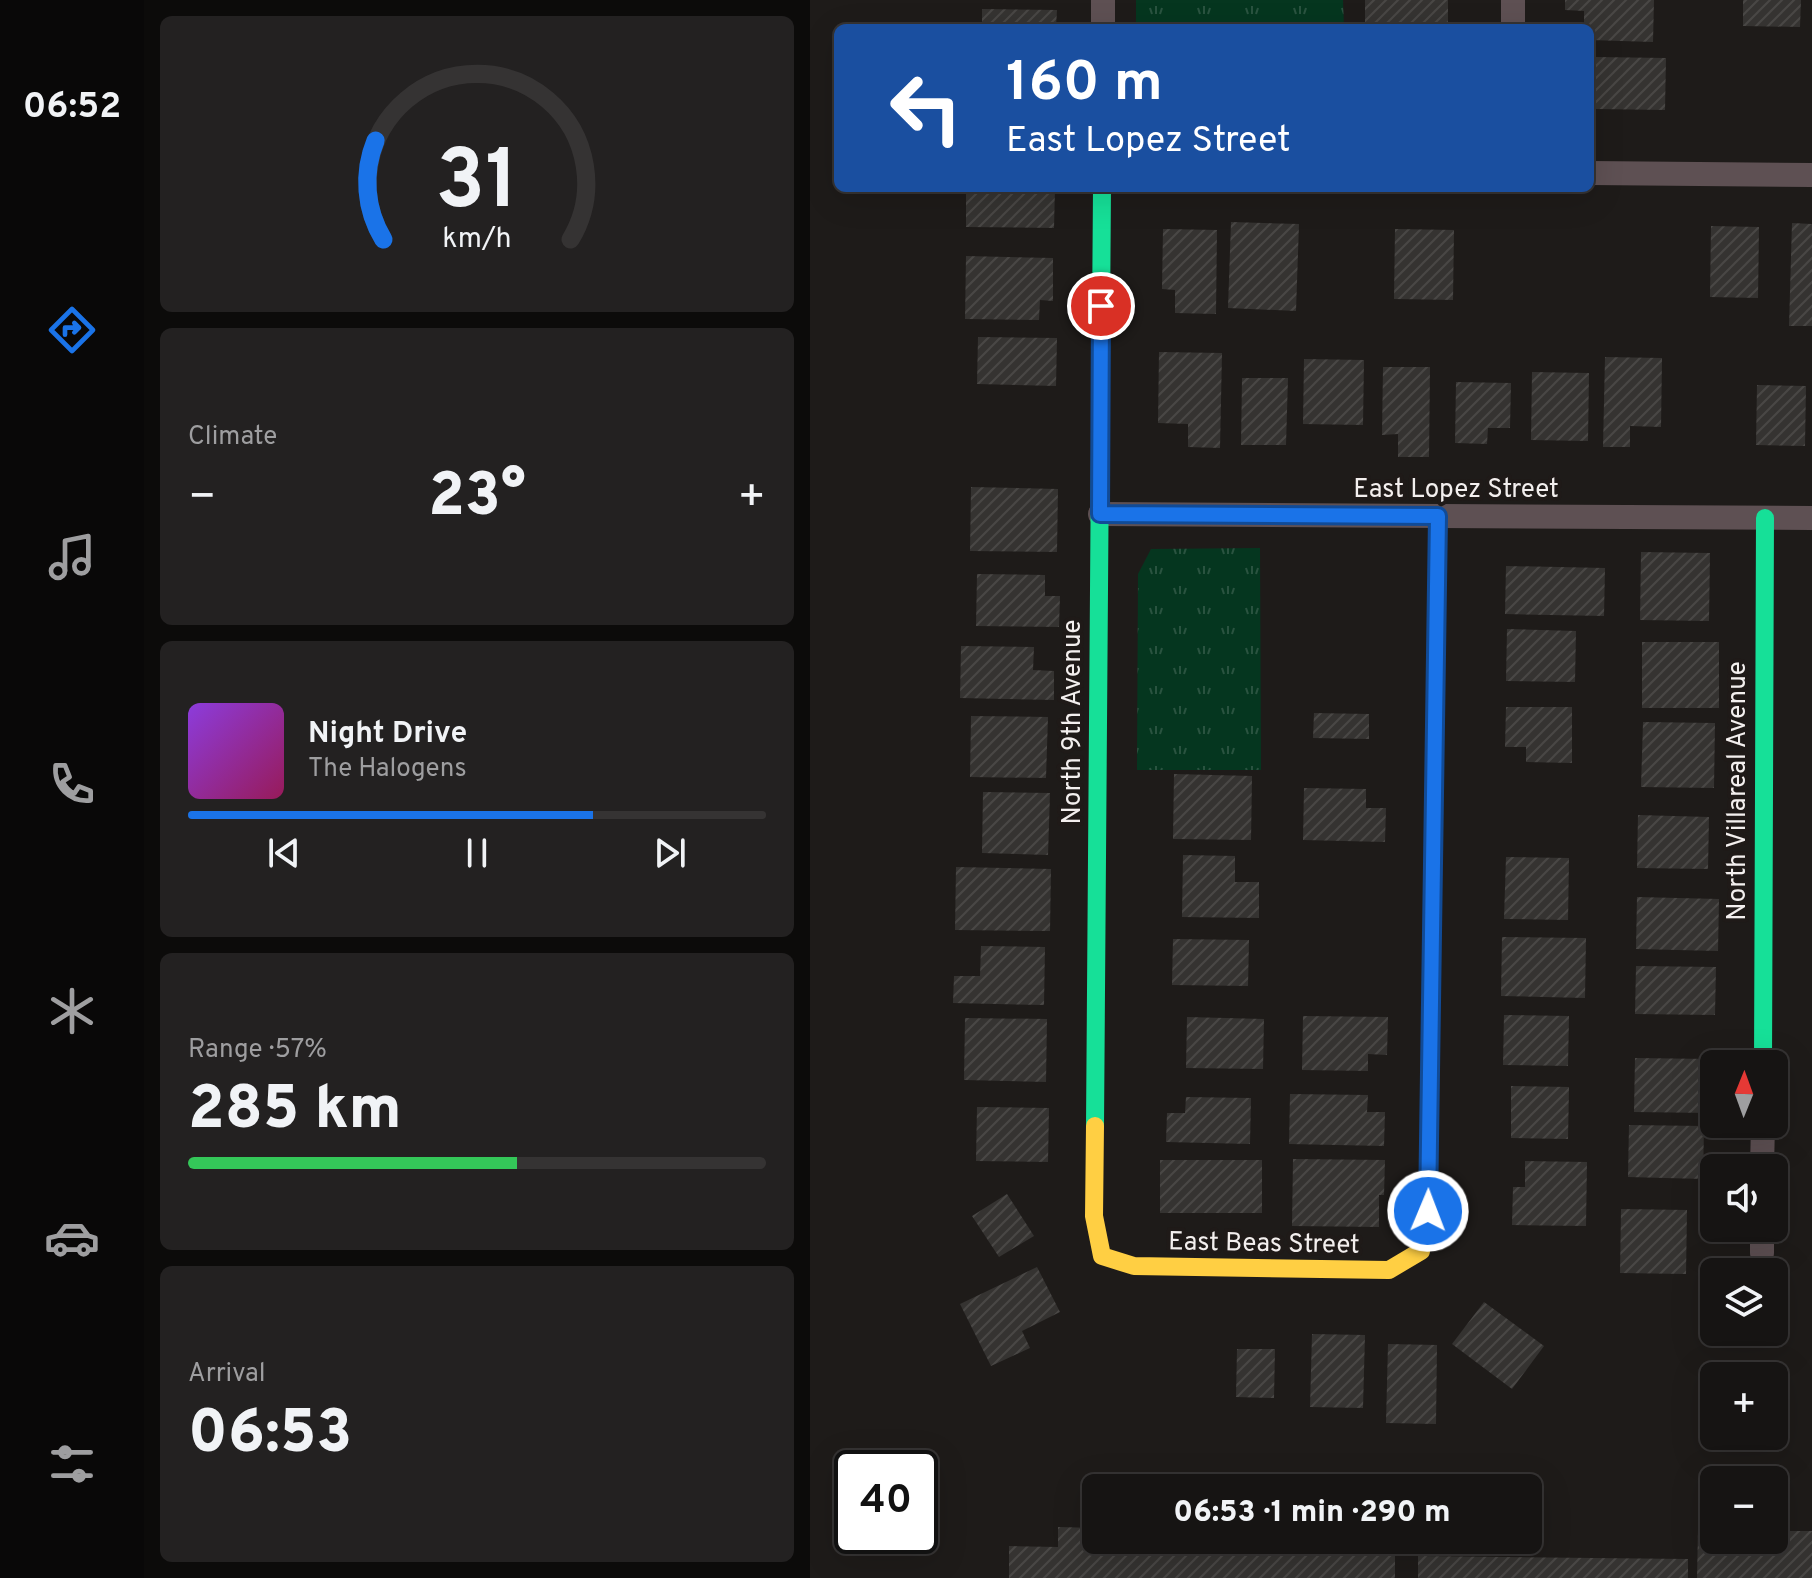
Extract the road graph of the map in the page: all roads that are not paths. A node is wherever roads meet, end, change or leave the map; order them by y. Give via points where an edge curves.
1 (1103, 0) edge
2 (1513, 0) edge
3 (1103, 24) edge
4 (1513, 24) edge
5 (1594, 173) edge
6 (1812, 175) edge
7 (1102, 192) edge
8 (1100, 514) junction
9 (1438, 516) junction
10 (1765, 518) junction
11 (1812, 518) edge
12 (1763, 1050) edge
13 (1762, 1242) edge
14 (1762, 1253) dead end
15 (1102, 1256) joint

1 - 3 street
2 - 4 street
5 - 6 street
7 - 8 street, North 9th Avenue
8 - 9 street, East Lopez Street
8 - 15 street, North 9th Avenue via 1094,1216
9 - 10 street, East Lopez Street
9 - 15 street, East Beas Street via 1428,1211 1421,1251 1389,1270 1134,1266
10 - 11 street, East Lopez Street
10 - 12 street, North Villareal Avenue
13 - 14 street

